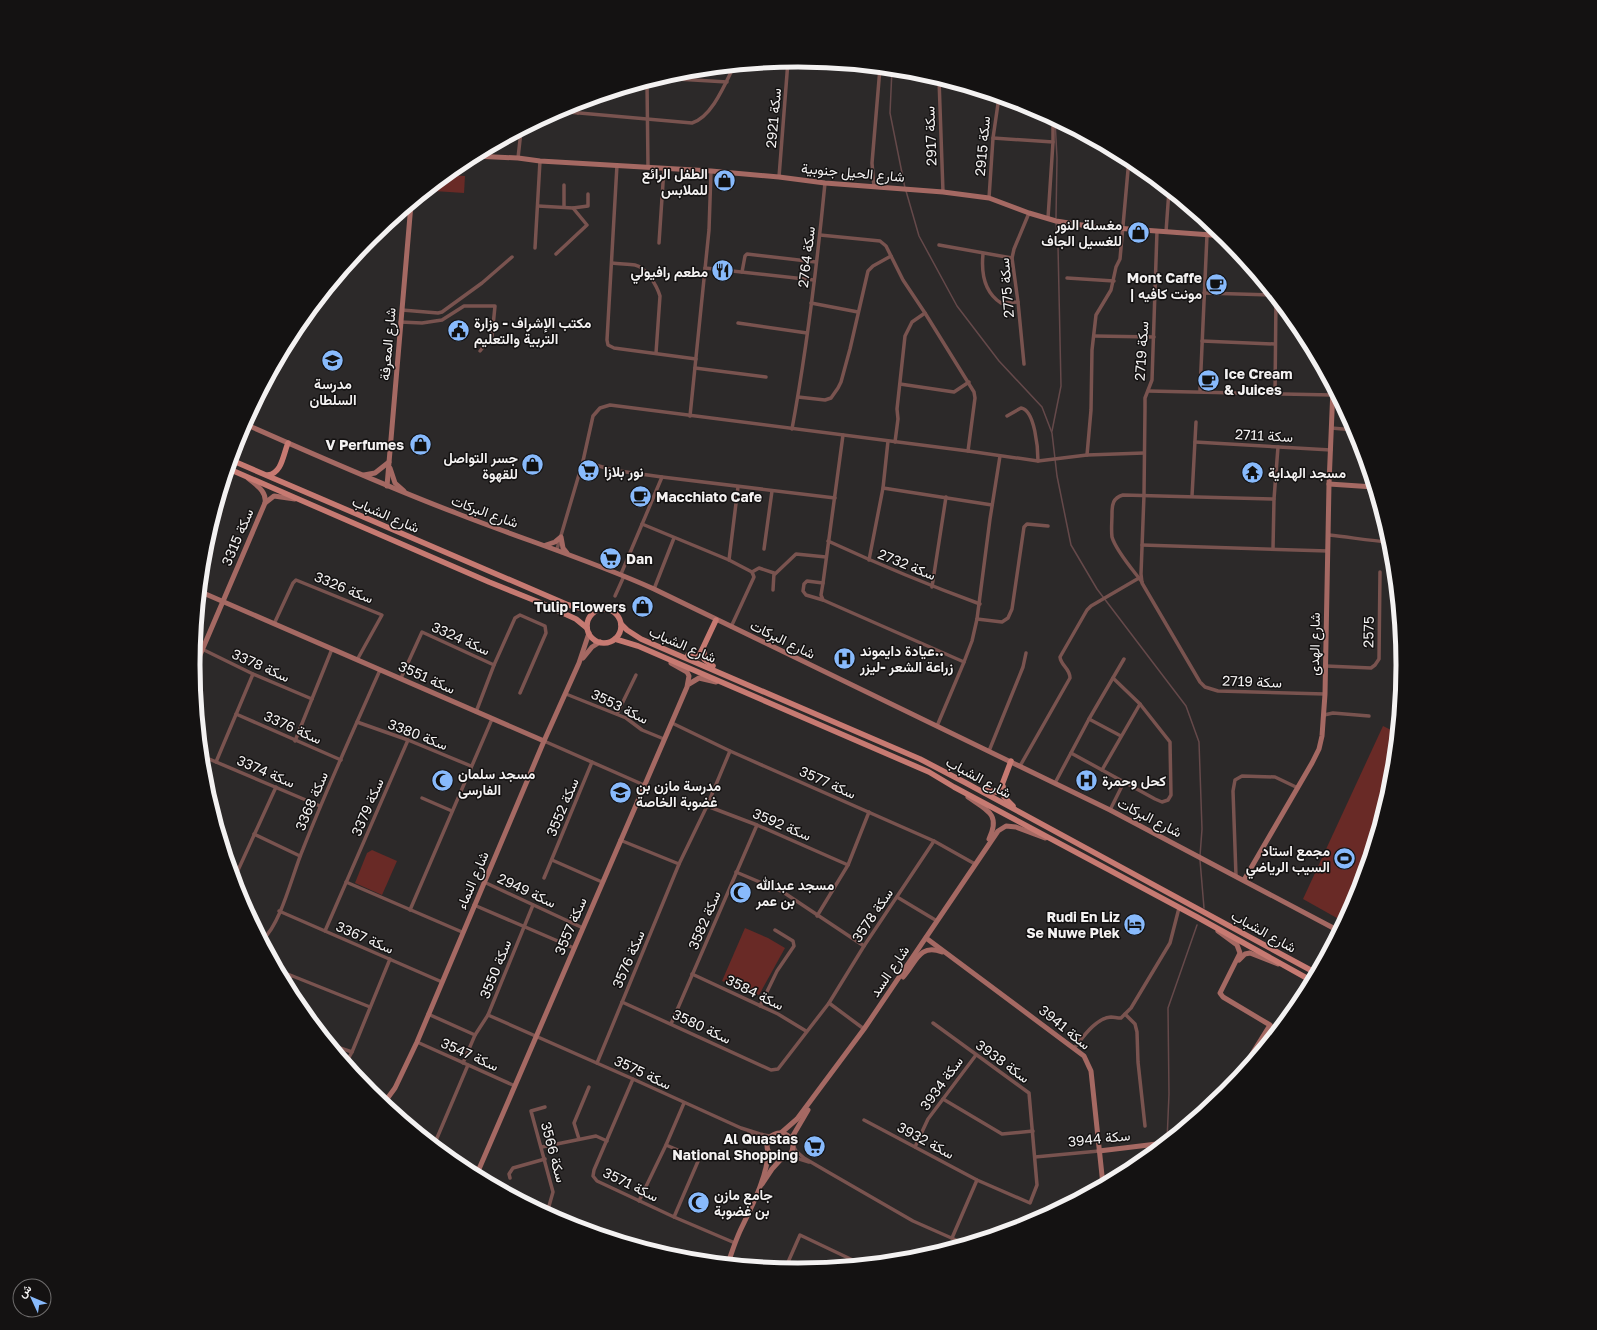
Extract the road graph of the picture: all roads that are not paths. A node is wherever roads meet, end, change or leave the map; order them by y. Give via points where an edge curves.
1 (788, 67) edge
2 (732, 71) edge
3 (880, 72) edge
4 (678, 79) edge
5 (727, 82) junction
6 (939, 84) edge
7 (647, 86) edge
8 (998, 102) edge
9 (578, 110) edge
10 (572, 112) edge
11 (578, 113) junction
12 (647, 119) junction
13 (1053, 125) edge
14 (520, 136) edge
15 (993, 138) junction
16 (1053, 142) junction
17 (485, 156) edge
18 (518, 158) junction
19 (540, 161) junction
20 (617, 165) junction
21 (1128, 166) edge
22 (648, 167) junction
23 (664, 168) junction
24 (711, 171) junction
25 (779, 177) junction
26 (825, 183) junction
27 (564, 185) dead end
28 (874, 187) junction
29 (943, 192) junction
30 (588, 194) dead end
31 (1169, 195) edge
32 (989, 198) junction
33 (538, 206) junction
34 (564, 207) junction
35 (574, 208) junction
36 (411, 210) edge
37 (1029, 213) junction
38 (1048, 218) junction
39 (1123, 229) junction
40 (1157, 232) junction
41 (1166, 232) junction
42 (820, 235) junction
43 (1207, 235) junction
44 (1214, 235) edge
45 (659, 243) dead end
46 (938, 245) dead end
47 (535, 248) dead end
48 (556, 254) dead end
49 (983, 254) junction
50 (891, 256) junction
51 (512, 258) dead end
52 (1012, 258) junction
53 (816, 262) junction
54 (612, 263) junction
55 (705, 268) junction
56 (742, 272) junction
57 (1067, 278) dead end
58 (814, 280) junction
59 (1114, 281) junction
60 (1204, 293) junction
61 (1268, 295) edge
62 (1018, 302) junction
63 (811, 303) junction
64 (1276, 305) edge
65 (402, 310) junction
66 (858, 312) junction
67 (925, 313) junction
68 (400, 322) junction
69 (738, 323) dead end
70 (807, 333) junction
71 (1094, 336) junction
72 (1154, 337) junction
73 (1202, 341) junction
74 (1275, 344) junction
75 (480, 351) dead end
76 (656, 353) junction
77 (696, 359) junction
78 (1024, 364) dead end
79 (695, 368) junction
80 (766, 378) dead end
81 (968, 382) junction
82 (900, 384) junction
83 (1148, 390) junction
84 (1200, 391) junction
85 (1274, 394) junction
86 (1332, 395) edge
87 (798, 397) junction
88 (1333, 397) edge
89 (690, 416) junction
90 (1007, 416) dead end
91 (1196, 422) dead end
92 (250, 426) edge
93 (1331, 428) junction
94 (792, 429) junction
95 (1348, 429) edge
96 (843, 435) junction
97 (888, 441) junction
98 (895, 442) junction
99 (1195, 442) junction
100 (288, 443) junction
101 (1278, 447) junction
102 (1331, 450) junction
103 (968, 451) junction
104 (1144, 453) junction
105 (1087, 455) junction
106 (1000, 456) junction
107 (1038, 461) junction
108 (236, 462) edge
109 (389, 462) junction
110 (584, 462) junction
111 (280, 467) junction
112 (233, 471) edge
113 (267, 475) junction
114 (361, 475) junction
115 (246, 476) junction
116 (662, 477) junction
117 (284, 483) junction
118 (1330, 484) junction
119 (387, 486) junction
120 (738, 487) junction
121 (1369, 487) edge
122 (883, 488) junction
123 (772, 491) junction
124 (410, 495) junction
125 (1144, 495) junction
126 (1192, 496) junction
127 (946, 497) junction
128 (835, 498) junction
129 (297, 499) junction
130 (1274, 499) junction
131 (265, 503) junction
132 (992, 505) junction
133 (642, 524) junction
134 (1048, 526) dead end
135 (1329, 535) junction
136 (561, 537) junction
137 (674, 538) junction
138 (828, 541) junction
139 (1383, 541) edge
140 (545, 545) junction
141 (1142, 545) junction
142 (557, 549) junction
143 (764, 549) dead end
144 (1273, 549) junction
145 (1328, 551) junction
146 (568, 554) junction
147 (826, 557) junction
148 (729, 560) junction
149 (869, 560) junction
150 (752, 572) junction
151 (1380, 572) dead end
152 (775, 574) junction
153 (622, 575) junction
154 (1139, 578) junction
155 (823, 583) junction
156 (1142, 583) junction
157 (932, 587) junction
158 (654, 589) junction
159 (773, 590) dead end
160 (205, 594) edge
161 (615, 596) dead end
162 (822, 600) junction
163 (222, 601) junction
164 (980, 604) junction
165 (598, 610) junction
166 (977, 619) junction
167 (716, 620) junction
168 (274, 624) junction
169 (621, 624) junction
170 (731, 627) junction
171 (588, 630) junction
172 (615, 639) junction
173 (600, 642) junction
174 (705, 644) junction
175 (657, 646) junction
176 (202, 649) junction
177 (332, 649) junction
178 (649, 651) junction
179 (201, 652) edge
180 (1026, 653) dead end
181 (1124, 659) dead end
182 (357, 660) junction
183 (964, 662) junction
184 (579, 664) junction
185 (494, 665) junction
186 (1326, 666) junction
187 (380, 670) junction
188 (253, 674) junction
189 (636, 676) dead end
190 (400, 678) junction
191 (1113, 678) junction
192 (740, 681) junction
193 (687, 687) junction
194 (520, 693) dead end
195 (745, 693) junction
196 (566, 694) junction
197 (1325, 694) junction
198 (312, 699) junction
199 (1140, 704) junction
200 (476, 712) junction
201 (236, 714) junction
202 (617, 714) junction
203 (1324, 715) junction
204 (1369, 716) dead end
205 (492, 719) junction
206 (1089, 719) junction
207 (357, 722) junction
208 (672, 723) junction
209 (937, 726) junction
210 (1122, 736) junction
211 (664, 739) junction
212 (408, 740) junction
213 (295, 741) junction
214 (544, 741) junction
215 (730, 750) junction
216 (989, 751) junction
217 (1071, 753) junction
218 (208, 759) edge
219 (341, 760) junction
220 (1010, 761) junction
221 (216, 762) junction
222 (592, 762) junction
223 (471, 766) junction
224 (1020, 766) junction
225 (1102, 770) junction
226 (1004, 780) junction
227 (1124, 782) junction
228 (966, 783) junction
229 (1055, 783) junction
230 (644, 785) junction
231 (276, 787) junction
232 (954, 787) junction
233 (1298, 788) junction
234 (422, 798) dead end
235 (320, 806) junction
236 (707, 806) junction
237 (1110, 810) junction
238 (452, 811) junction
239 (869, 812) junction
240 (1026, 815) junction
241 (757, 825) junction
242 (254, 834) junction
243 (620, 840) junction
244 (934, 841) junction
245 (1064, 847) junction
246 (982, 853) junction
247 (300, 856) junction
248 (552, 860) junction
249 (679, 864) junction
250 (975, 864) junction
251 (848, 865) junction
252 (237, 871) edge
253 (736, 872) junction
254 (1236, 876) junction
255 (544, 878) dead end
256 (1244, 880) junction
257 (346, 882) junction
258 (484, 882) junction
259 (602, 882) junction
260 (897, 897) junction
261 (474, 905) junction
262 (533, 905) junction
263 (1179, 908) junction
264 (410, 910) junction
265 (280, 911) junction
266 (817, 916) junction
267 (1197, 917) junction
268 (937, 920) junction
269 (524, 927) junction
270 (583, 928) junction
271 (1335, 929) edge
272 (775, 930) dead end
273 (325, 931) junction
274 (462, 932) junction
275 (1240, 932) junction
276 (266, 936) edge
277 (926, 938) junction
278 (864, 946) junction
279 (574, 948) junction
280 (946, 954) junction
281 (390, 959) junction
282 (1234, 965) junction
283 (1314, 968) edge
284 (1311, 971) edge
285 (1296, 972) junction
286 (692, 974) junction
287 (288, 975) edge
288 (291, 976) joint
289 (1307, 978) edge
290 (897, 981) junction
291 (442, 982) junction
292 (622, 1002) junction
293 (829, 1003) junction
294 (760, 1006) junction
295 (370, 1007) junction
296 (428, 1014) junction
297 (1125, 1014) junction
298 (488, 1015) junction
299 (933, 1023) dead end
300 (671, 1024) junction
301 (1270, 1025) junction
302 (1274, 1028) edge
303 (864, 1029) junction
304 (806, 1031) junction
305 (476, 1035) junction
306 (537, 1036) junction
307 (417, 1042) junction
308 (1075, 1047) junction
309 (340, 1048) edge
310 (352, 1052) junction
311 (1252, 1054) edge
312 (976, 1055) junction
313 (349, 1058) edge
314 (463, 1063) junction
315 (597, 1063) junction
316 (468, 1065) junction
317 (771, 1070) joint
318 (633, 1079) junction
319 (515, 1086) junction
320 (589, 1087) dead end
321 (821, 1089) junction
322 (387, 1099) edge
323 (943, 1099) junction
324 (684, 1103) junction
325 (545, 1107) dead end
326 (864, 1120) dead end
327 (1145, 1126) dead end
328 (741, 1128) junction
329 (1033, 1131) junction
330 (781, 1133) junction
331 (775, 1134) junction
332 (579, 1138) junction
333 (436, 1140) edge
334 (607, 1141) junction
335 (792, 1142) junction
336 (1156, 1144) edge
337 (666, 1145) junction
338 (542, 1147) junction
339 (915, 1147) junction
340 (768, 1148) junction
341 (1099, 1151) junction
342 (1035, 1157) junction
343 (784, 1158) junction
344 (545, 1159) junction
345 (816, 1165) junction
346 (479, 1170) edge
347 (510, 1178) dead end
348 (977, 1180) junction
349 (1102, 1180) edge
350 (757, 1192) junction
351 (639, 1200) junction
352 (549, 1208) edge
353 (674, 1217) junction
354 (952, 1238) junction
355 (959, 1241) edge
356 (735, 1243) junction
357 (729, 1259) edge
358 (849, 1261) edge
359 (789, 1263) edge

1 - 25 street, سكة 2921
2 - 5 street
3 - 28 street via 872,163
4 - 5 street
5 - 12 street via 711,107 697,121 692,123
6 - 29 street, سكة 2917
7 - 12 street
8 - 15 street, سكة 2915
9 - 11 street
10 - 11 street
11 - 12 street
12 - 22 street
13 - 16 street
14 - 18 street
15 - 16 street
15 - 32 street, سكة 2915
16 - 38 street
17 - 18 street, شارع الحيل جنوبية
18 - 19 street, شارع الحيل جنوبية
19 - 20 street, شارع الحيل جنوبية
19 - 33 street
20 - 22 street, شارع الحيل جنوبية
20 - 54 street
21 - 39 street
22 - 23 street, شارع الحيل جنوبية
23 - 24 street, شارع الحيل جنوبية
23 - 45 street
24 - 25 street, شارع الحيل جنوبية
24 - 55 street
25 - 26 street, شارع الحيل جنوبية
26 - 28 street, شارع الحيل جنوبية
26 - 42 street, سكة 2764
27 - 34 street
28 - 29 street, شارع الحيل جنوبية
29 - 32 street, شارع الحيل جنوبية
30 - 35 street via 588,206
31 - 41 street
32 - 37 street, شارع الحيل جنوبية
33 - 34 street
33 - 47 street
34 - 35 street
35 - 48 street via 587,225
36 - 65 street, شارع المعرفة
37 - 38 street, شارع الحيل جنوبية
37 - 52 street, سكة 2775
38 - 39 street, شارع الحيل جنوبية via 1088,226
39 - 40 street, شارع الحيل جنوبية
39 - 59 street via 1120,259
40 - 41 street, شارع الحيل جنوبية
40 - 72 street, سكة 2719
41 - 43 street, شارع الحيل جنوبية
42 - 50 street via 880,241
42 - 53 street, سكة 2764
43 - 44 street, شارع الحيل جنوبية
43 - 60 street
46 - 49 street
49 - 52 street
49 - 62 street via 982,273 990,293 1001,303
50 - 66 street via 868,271
50 - 67 street
51 - 65 street via 442,312
52 - 62 street, سكة 2775
53 - 56 street via 747,254 744,256
53 - 58 street, سكة 2764
54 - 76 street via 636,265 650,277 658,290 660,296
54 - 76 street via 608,345
55 - 56 street
55 - 77 street
56 - 58 street
57 - 59 street
58 - 63 street, سكة 2764
59 - 71 street via 1096,315
60 - 61 street
60 - 73 street
62 - 78 street, سكة 2775
63 - 66 street
63 - 70 street, سكة 2764
64 - 74 street
65 - 68 street, شارع المعرفة
66 - 87 street via 838,388 825,400
67 - 81 street
67 - 82 street via 908,327
68 - 75 street via 422,323 442,320 464,306 495,306 492,336
68 - 109 street, شارع المعرفة
69 - 70 street
70 - 87 street, سكة 2764
71 - 72 street
71 - 105 street
72 - 83 street, سكة 2719 via 1152,380
73 - 74 street
73 - 84 street
74 - 85 street
76 - 77 street
77 - 79 street
79 - 80 street
79 - 89 street
81 - 82 street via 954,392
81 - 103 street via 975,398
82 - 98 street
83 - 84 street
83 - 104 street, سكة 2719 via 1145,398
84 - 85 street
85 - 86 street
87 - 94 street, سكة 2764
88 - 93 street, شارع الهدى
89 - 94 street
89 - 110 street via 604,406 594,416
90 - 107 street via 1021,408 1025,410 1035,430
91 - 99 street
92 - 100 street, شارع البركات
93 - 95 street
93 - 102 street, شارع الهدى
94 - 96 street
96 - 97 street
96 - 128 street
97 - 98 street
97 - 122 street
98 - 103 street
99 - 101 street, سكة 2711
99 - 126 street
100 - 111 main road
100 - 114 street, شارع البركات
101 - 102 street, سكة 2711
101 - 130 street
102 - 118 street, شارع الهدى
103 - 106 street
104 - 105 street
104 - 125 street, سكة 2719
105 - 107 street
106 - 107 street
106 - 132 street
108 - 113 main road, شارع الشباب
109 - 114 street via 375,473
109 - 119 street, شارع المعرفة
109 - 124 street via 395,483
110 - 116 street via 612,470
110 - 136 street
111 - 113 main road via 276,472
111 - 117 main road
112 - 115 main road, شارع الشباب
113 - 117 main road, شارع الشباب
114 - 119 street, شارع البركات
115 - 129 main road, شارع الشباب
115 - 131 street via 263,492
116 - 120 street
116 - 133 street
117 - 165 main road, شارع الشباب via 566,604 579,609
118 - 121 street
118 - 135 street, شارع الهدى
119 - 124 street, شارع البركات
120 - 123 street
120 - 148 street
122 - 127 street
122 - 149 street
123 - 128 street
123 - 143 street
124 - 140 street, شارع البركات
125 - 126 street, سكة 2719
125 - 141 street, سكة 2719
125 - 154 street, سكة 2719 via 1123,495 1112,503 1113,538
126 - 130 street, سكة 2719
127 - 132 street
127 - 157 street
128 - 138 street
129 - 131 street via 274,496
129 - 171 main road, شارع الشباب via 576,619
130 - 144 street
131 - 163 street, سكة 3315
132 - 164 street
133 - 137 street
133 - 153 street
134 - 166 street via 1027,524 1024,527 1012,610 1008,618 1002,622
135 - 139 street
135 - 145 street, شارع الهدى
136 - 140 street
136 - 142 street
136 - 146 street via 563,548
137 - 148 street
137 - 158 street
138 - 147 street
138 - 149 street, سكة 2732
140 - 142 street, شارع البركات
141 - 144 street
141 - 156 street, سكة 2719
142 - 146 street, شارع البركات
144 - 145 street
145 - 186 street, شارع الهدى
146 - 153 street, شارع البركات
147 - 152 street via 796,554
147 - 155 street
148 - 150 street
149 - 157 street, سكة 2732
150 - 152 street via 761,568
150 - 170 street via 754,577
151 - 186 street, 2575 via 1379,659 1376,665 1371,668
152 - 159 street
153 - 158 street, شارع البركات
153 - 161 street
154 - 156 street, سكة 2719
154 - 224 street via 1087,610 1060,657 1070,678
155 - 162 street
155 - 162 street via 807,581 803,591 806,595
156 - 197 street, سكة 2719 via 1205,687 1227,692
157 - 164 street, سكة 2732
158 - 167 street, شارع البركات
160 - 163 street, سكة 3551
162 - 183 street
163 - 168 street, سكة 3551
163 - 176 street, سكة 3315
164 - 166 street
165 - 169 main road via 608,609 614,612
165 - 171 main road via 588,619
166 - 183 street
167 - 170 street, شارع البركات
167 - 174 main road
168 - 177 street, سكة 3551
168 - 182 street, سكة 3326 via 296,580 382,615
169 - 172 main road
169 - 175 main road, شارع الشباب via 636,636
170 - 209 street, شارع البركات
171 - 173 main road via 593,639
171 - 184 street, شارع النماء
172 - 173 main road
172 - 178 main road, شارع الشباب
173 - 184 street, شارع النماء via 588,650
174 - 175 main road via 698,657
174 - 192 main road via 705,661
175 - 192 main road, شارع الشباب
176 - 179 street, سكة 3315
176 - 188 street, سكة 3378
177 - 182 street, سكة 3551
177 - 198 street
178 - 193 street via 687,672
178 - 195 main road, شارع الشباب
180 - 216 street via 1023,667
181 - 191 street
182 - 187 street, سكة 3551
183 - 209 street
184 - 196 street, شارع النماء
185 - 190 street, سكة 3324 via 422,632
185 - 194 street, سكة 3324 via 515,618 520,614 545,626 546,633
185 - 200 street, سكة 3324
186 - 197 street, شارع الهدى
187 - 190 street, سكة 3551
187 - 207 street, سكة 3368
188 - 198 street, سكة 3378
188 - 201 street
189 - 202 street
190 - 200 street, سكة 3551
191 - 199 street
191 - 206 street
192 - 228 main road, شارع الشباب via 920,759
193 - 195 street via 698,678
193 - 208 street, سكة 3557
195 - 232 main road, شارع الشباب via 929,772
196 - 202 street, سكة 3553
196 - 214 street, شارع النماء
197 - 203 street, شارع الهدى
198 - 213 street
199 - 210 street
199 - 227 street via 1170,742 1170,795 1168,800 1162,802
200 - 205 street, سكة 3551
201 - 213 street, سكة 3376
201 - 221 street
202 - 211 street, سكة 3553 via 642,730
203 - 204 street via 1333,713
203 - 233 street, شارع الهدى via 1319,749
205 - 214 street, سكة 3551
205 - 223 street
206 - 210 street
206 - 217 street
207 - 212 street, سكة 3380
207 - 219 street, سكة 3368
208 - 211 street, سكة 3557
208 - 215 street, سكة 3577
209 - 216 street, شارع البركات
210 - 225 street
211 - 230 street, سكة 3557
212 - 223 street, سكة 3380
212 - 257 street, سكة 3379
213 - 219 street, سكة 3376
214 - 222 street, سكة 3551
214 - 258 street, شارع النماء
215 - 236 street, سكة 3576
215 - 239 street, سكة 3577
216 - 220 street, شارع البركات
217 - 225 street
217 - 229 street
218 - 221 street, سكة 3374
219 - 235 street, سكة 3368
220 - 224 street, شارع البركات
220 - 226 main road
221 - 231 street, سكة 3374
222 - 230 street, سكة 3551
222 - 248 street, سكة 3552
223 - 238 street
224 - 229 street, شارع البركات
225 - 227 street
226 - 228 main road via 1000,790 996,792
226 - 240 main road via 1004,797
227 - 237 street
228 - 240 main road, شارع الشباب
229 - 237 street, شارع البركات
230 - 243 street, سكة 3557
231 - 235 street, سكة 3374
231 - 242 street
232 - 245 main road, شارع الشباب
232 - 246 street via 991,812 994,825
233 - 254 street via 1275,777 1242,776 1235,780 1233,791
233 - 256 street, شارع الهدى
234 - 238 street
235 - 247 street, سكة 3368
236 - 241 street, سكة 3592
236 - 249 street, سكة 3576
237 - 254 street, شارع البركات
238 - 264 street
239 - 244 street, سكة 3577
239 - 251 street
240 - 275 main road, شارع الشباب
241 - 251 street, سكة 3592
241 - 253 street, سكة 3582
242 - 247 street
242 - 252 street
243 - 249 street
243 - 259 street, سكة 3557
244 - 250 street, سكة 3577
244 - 260 street, سكة 3578
245 - 246 street via 1027,830 1006,826 998,831
245 - 263 main road, شارع الشباب
246 - 250 street, شارع السد
247 - 265 street, سكة 3368
248 - 255 street, سكة 3552
248 - 259 street
249 - 292 street, سكة 3576
250 - 268 street, شارع السد
251 - 266 street
253 - 266 street via 783,892
253 - 286 street, سكة 3582
254 - 256 street, شارع البركات
256 - 271 street, شارع البركات
257 - 264 street
257 - 273 street, سكة 3379
258 - 261 street, شارع النماء
258 - 262 street, سكة 2949
259 - 270 street, سكة 3557
260 - 268 street
260 - 278 street, سكة 3578
261 - 269 street
261 - 274 street, شارع النماء
262 - 269 street, سكة 3550
262 - 270 street, سكة 2949
263 - 267 main road, شارع الشباب
263 - 297 street via 1170,943
264 - 274 street
265 - 273 street, سكة 3367
265 - 276 street, سكة 3368
266 - 278 street
267 - 282 street via 1237,945 1240,953
267 - 285 main road, شارع الشباب
268 - 277 street, شارع السد
269 - 279 street
269 - 298 street, سكة 3550
270 - 279 street, سكة 3557
272 - 294 street via 793,941 794,946 777,970
273 - 281 street, سكة 3367
274 - 291 street, شارع النماء
275 - 283 main road
275 - 284 main road, شارع الشباب
277 - 280 street, سكة 3941
277 - 290 street, شارع السد
278 - 293 street, سكة 3578
279 - 306 street, سكة 3557
280 - 290 street via 936,950 925,950
280 - 308 street, سكة 3941
281 - 291 street, سكة 3367
281 - 295 street
282 - 285 street via 1250,953
282 - 301 street via 1220,993
285 - 289 main road, شارع الشباب
286 - 294 street, سكة 3584
286 - 300 street, سكة 3582
287 - 288 street
288 - 295 street
290 - 303 street, شارع السد
291 - 296 street, شارع النماء
292 - 300 street, سكة 3580
292 - 315 street, سكة 3576
293 - 303 street
293 - 304 street, سكة 3578
294 - 304 street, سكة 3584
295 - 310 street
296 - 305 street
296 - 307 street, شارع النماء
297 - 308 street via 1120,1018 1110,1017 1100,1022 1086,1032
297 - 327 street via 1135,1024 1137,1032
298 - 305 street
298 - 306 street, سكة 3550
299 - 312 street, سكة 3938
300 - 317 street, سكة 3580
301 - 302 street
301 - 311 street
303 - 321 street, شارع السد
304 - 317 street, سكة 3578 via 781,1067
305 - 314 street
306 - 315 street, سكة 3575
306 - 319 street, سكة 3557
307 - 314 street, سكة 3547
307 - 322 street, شارع النماء
308 - 341 street, سكة 3941 via 1084,1056 1091,1071
309 - 310 street
310 - 313 street
312 - 323 street, سكة 3934
312 - 329 street, سكة 3938 via 1029,1093
314 - 316 street, سكة 3547
315 - 318 street, سكة 3575
316 - 319 street, سكة 3547
316 - 333 street
318 - 324 street, سكة 3575
318 - 334 street, سكة 3571
319 - 346 street, سكة 3557
320 - 332 street via 574,1123
321 - 330 street, شارع السد via 797,1119
321 - 335 street, شارع السد
323 - 329 street via 1002,1134
323 - 339 street, سكة 3934 via 928,1119
324 - 328 street, سكة 3575
324 - 337 street
325 - 338 street, سكة 3566 via 531,1111
326 - 339 street, سكة 3932
328 - 331 street, سكة 3575 via 769,1136
328 - 340 street, سكة 3575
329 - 342 street, سكة 3932
330 - 331 street
330 - 335 street via 786,1134
331 - 340 street via 770,1139
332 - 334 street via 596,1136
332 - 338 street
334 - 351 street, سكة 3571 via 593,1176
335 - 343 street via 791,1152
335 - 345 street via 796,1151
336 - 341 street, سكة 3944
337 - 351 street
337 - 353 street via 699,1159
338 - 344 street, سكة 3566
339 - 348 street, سكة 3932
340 - 343 street via 775,1158
340 - 350 street via 766,1167
341 - 342 street, سكة 3944
341 - 349 street, سكة 3941
342 - 348 street, سكة 3932 via 1037,1185 1030,1203
343 - 345 street via 793,1157
343 - 350 street via 772,1169
344 - 347 street via 512,1168
344 - 352 street, سكة 3566 via 554,1192
345 - 354 street via 913,1221
348 - 354 street
350 - 356 street
351 - 353 street, سكة 3571
353 - 356 street, سكة 3571
354 - 355 street
356 - 357 street
358 - 359 street via 800,1235

